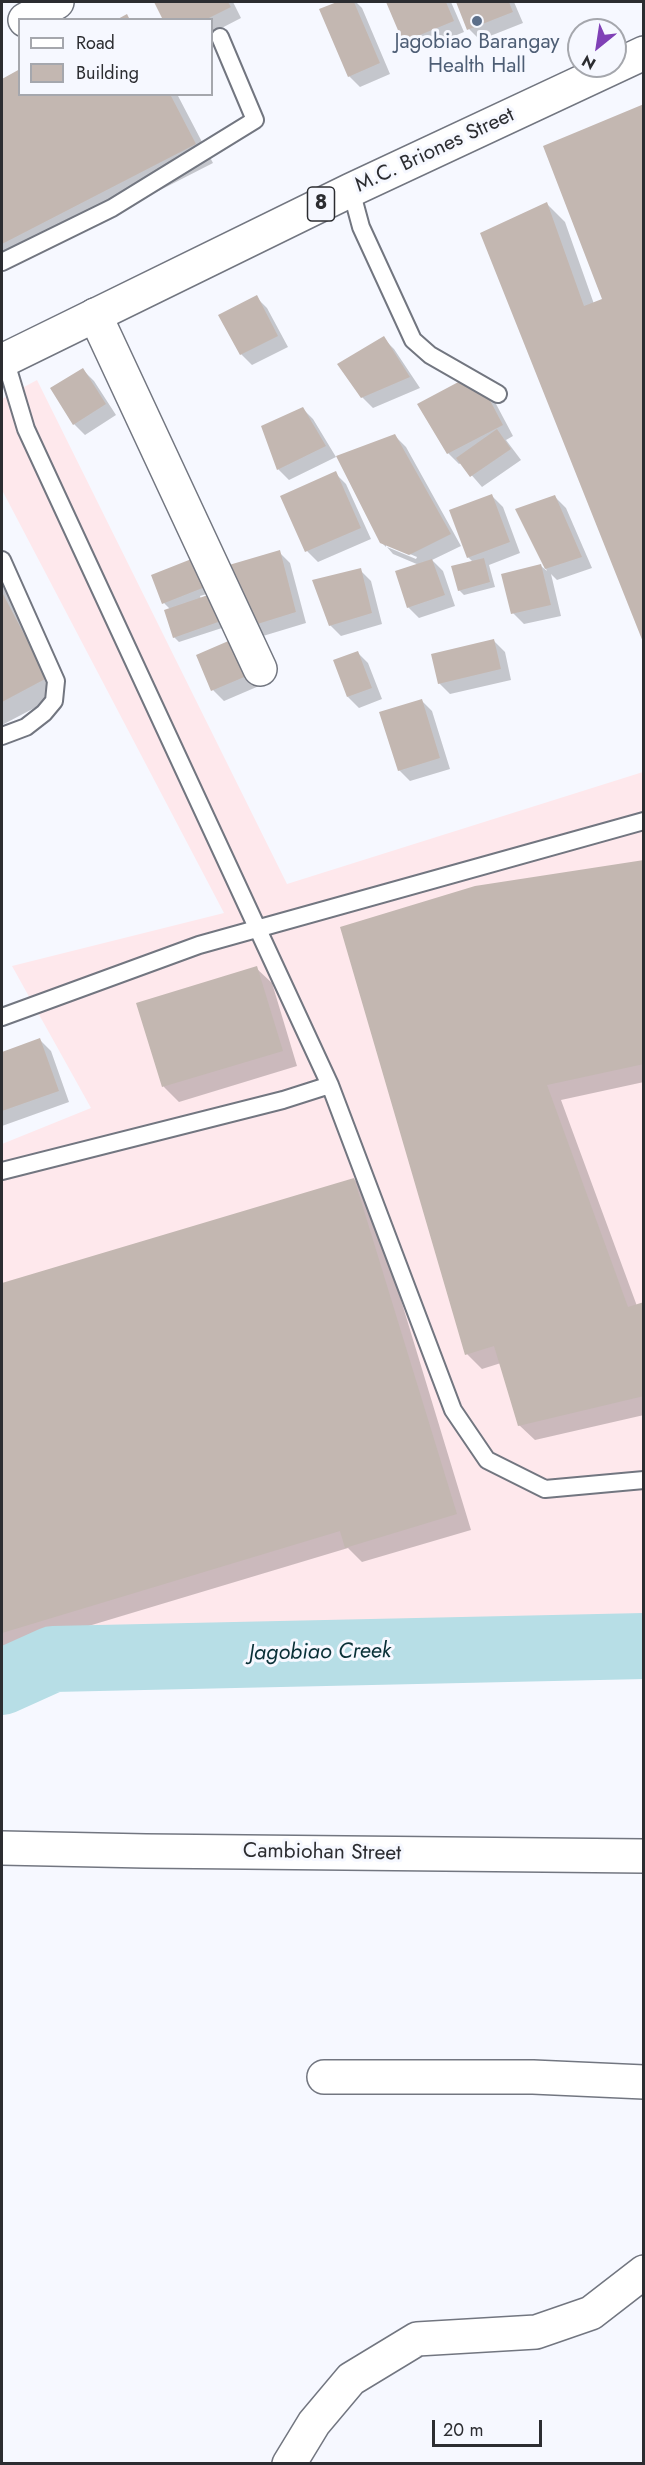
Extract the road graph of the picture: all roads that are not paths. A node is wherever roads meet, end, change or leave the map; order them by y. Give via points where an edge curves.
1 (57, 2) edge
2 (29, 18) edge
3 (18, 23) edge
4 (2, 31) edge
5 (220, 37) dead end
6 (644, 53) edge
7 (351, 190) junction
8 (2, 261) edge
9 (95, 315) junction
10 (3, 360) edge
11 (498, 394) dead end
12 (2, 560) edge
13 (260, 669) dead end
14 (2, 736) edge
15 (644, 821) edge
16 (258, 927) junction
17 (2, 1017) edge
18 (330, 1085) junction
19 (2, 1171) edge
20 (644, 1480) edge
21 (2, 1848) edge
22 (644, 1856) edge
23 (324, 2077) dead end
24 (644, 2082) edge
25 (644, 2272) edge
26 (289, 2463) edge

1 - 2 street
3 - 4 street
5 - 8 lane via 255,120 112,208
6 - 7 street, M.C. Briones Street / 8
7 - 9 street, M.C. Briones Street / 8
7 - 11 lane via 361,227 413,340 430,356
9 - 10 street, M.C. Briones Street / 8
9 - 13 street
10 - 16 lane via 26,429
12 - 14 lane via 56,681 54,700 44,714 26,727
15 - 16 lane
16 - 17 lane
16 - 18 lane
18 - 19 lane
18 - 20 lane via 453,1410 487,1460 545,1489
21 - 22 street, Cambiohan Street
23 - 24 street via 533,2077
25 - 26 street via 591,2313 536,2331 417,2339 351,2379 314,2423

